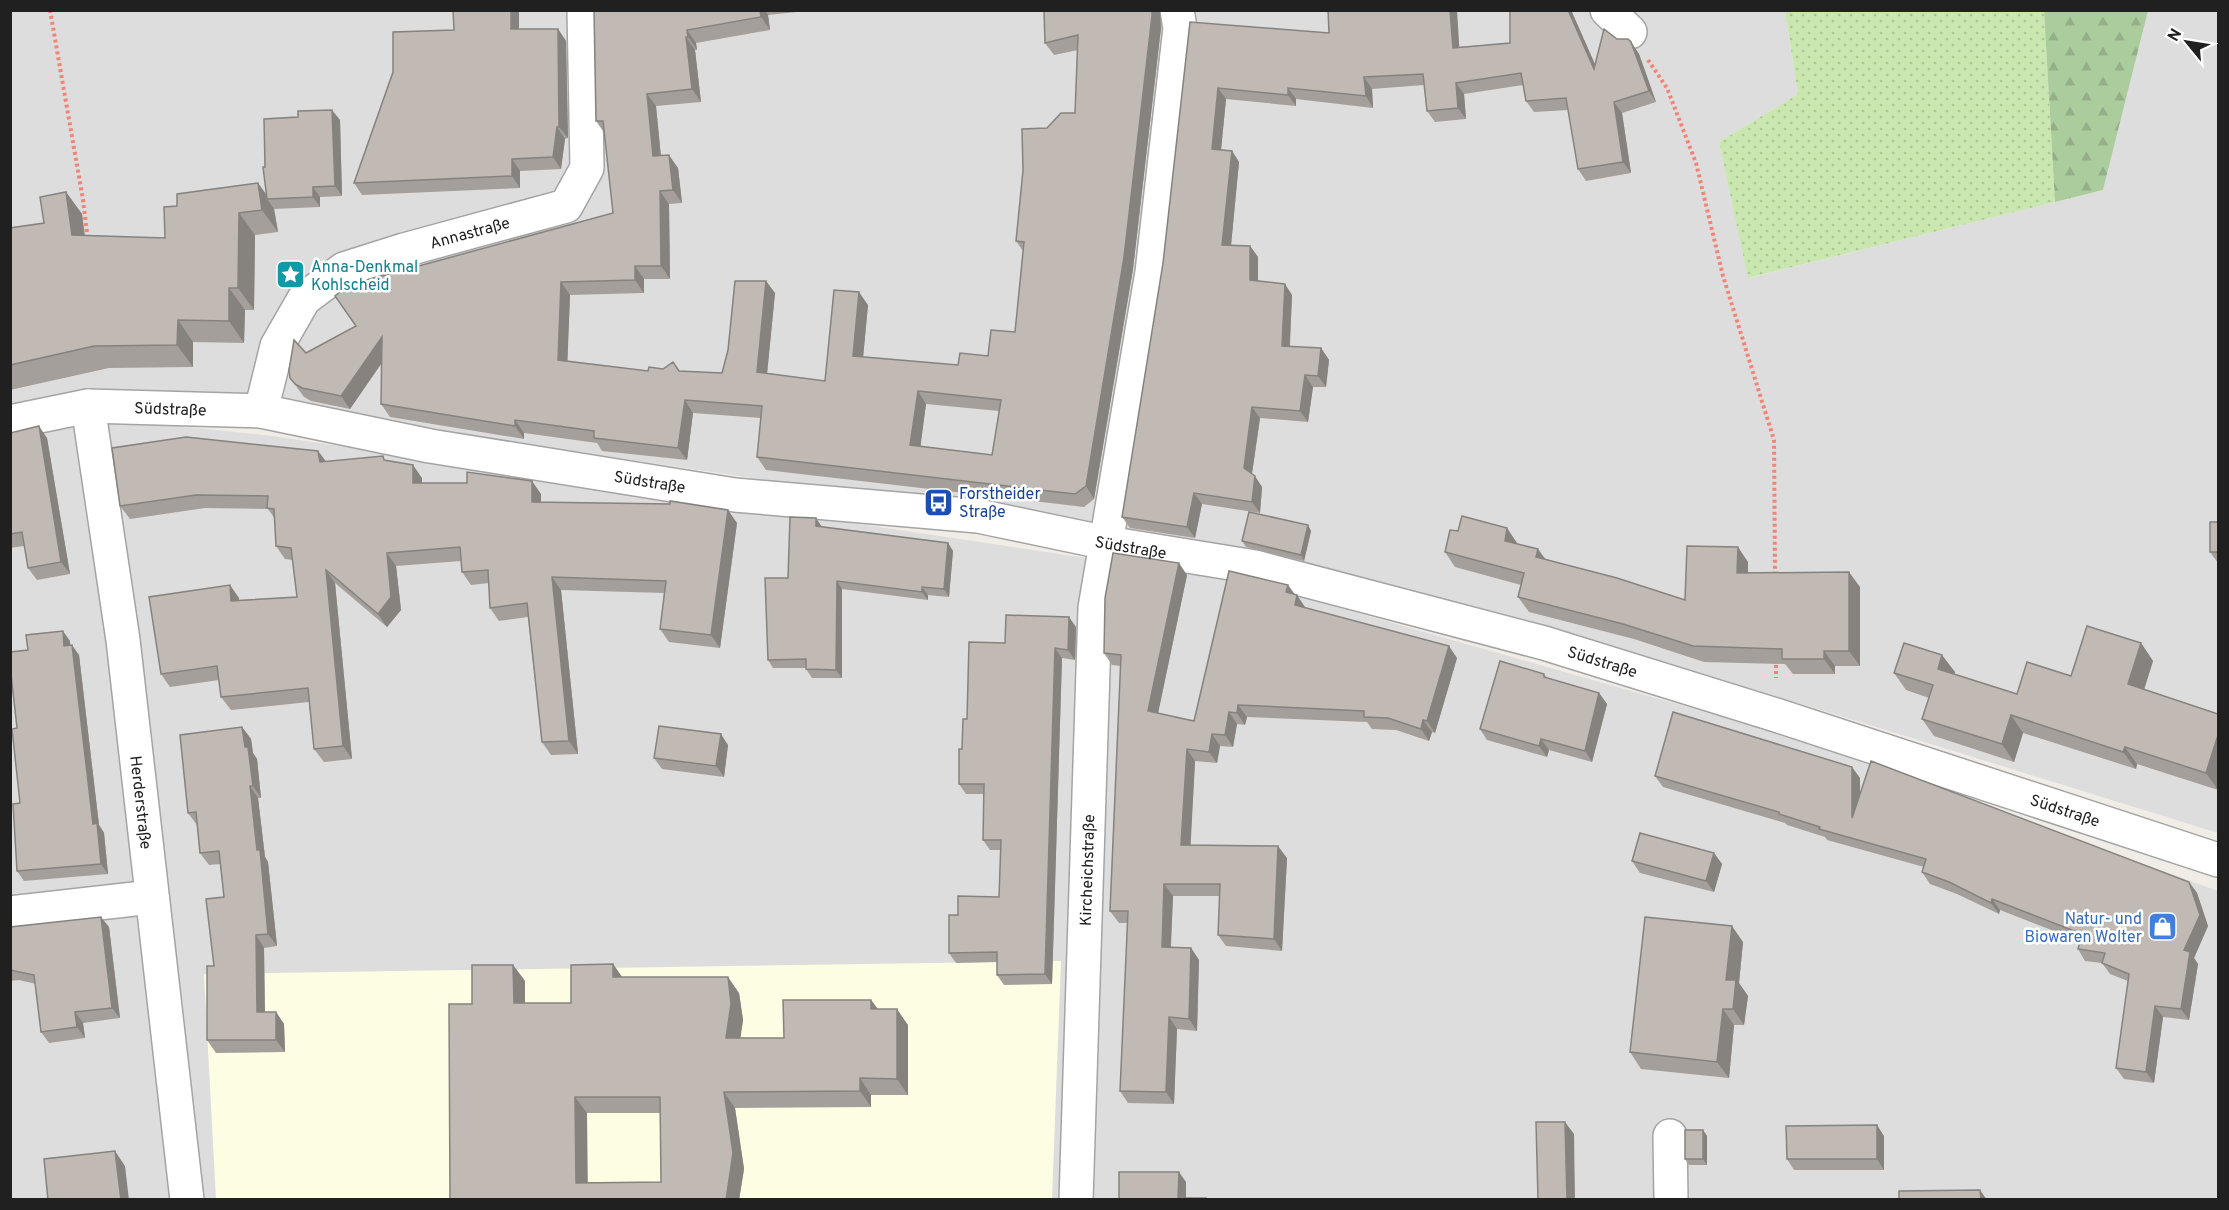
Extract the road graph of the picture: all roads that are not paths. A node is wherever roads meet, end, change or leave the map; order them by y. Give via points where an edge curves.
1 (584, 10) edge
2 (1177, 10) edge
3 (88, 406) junction
4 (261, 411) junction
5 (10, 422) edge
6 (1107, 543) junction
7 (2218, 860) edge
8 (152, 897) junction
9 (10, 913) edge
10 (1670, 1136) dead end
11 (187, 1200) edge
12 (1076, 1200) edge
13 (1671, 1200) edge

1 - 4 street, Annastraße via 588,168 566,206 344,269 304,299 277,346
2 - 6 street via 1180,28 1152,272
3 - 4 street, Südstraße
3 - 5 street, Südstraße
3 - 8 street, Herderstraße via 123,640
4 - 6 street, Südstraße via 430,446 723,494 978,516
6 - 7 street, Südstraße via 1255,567 1544,643
6 - 12 street, Kircheichstraße via 1095,608
8 - 9 street
8 - 11 street, Herderstraße
10 - 13 street

